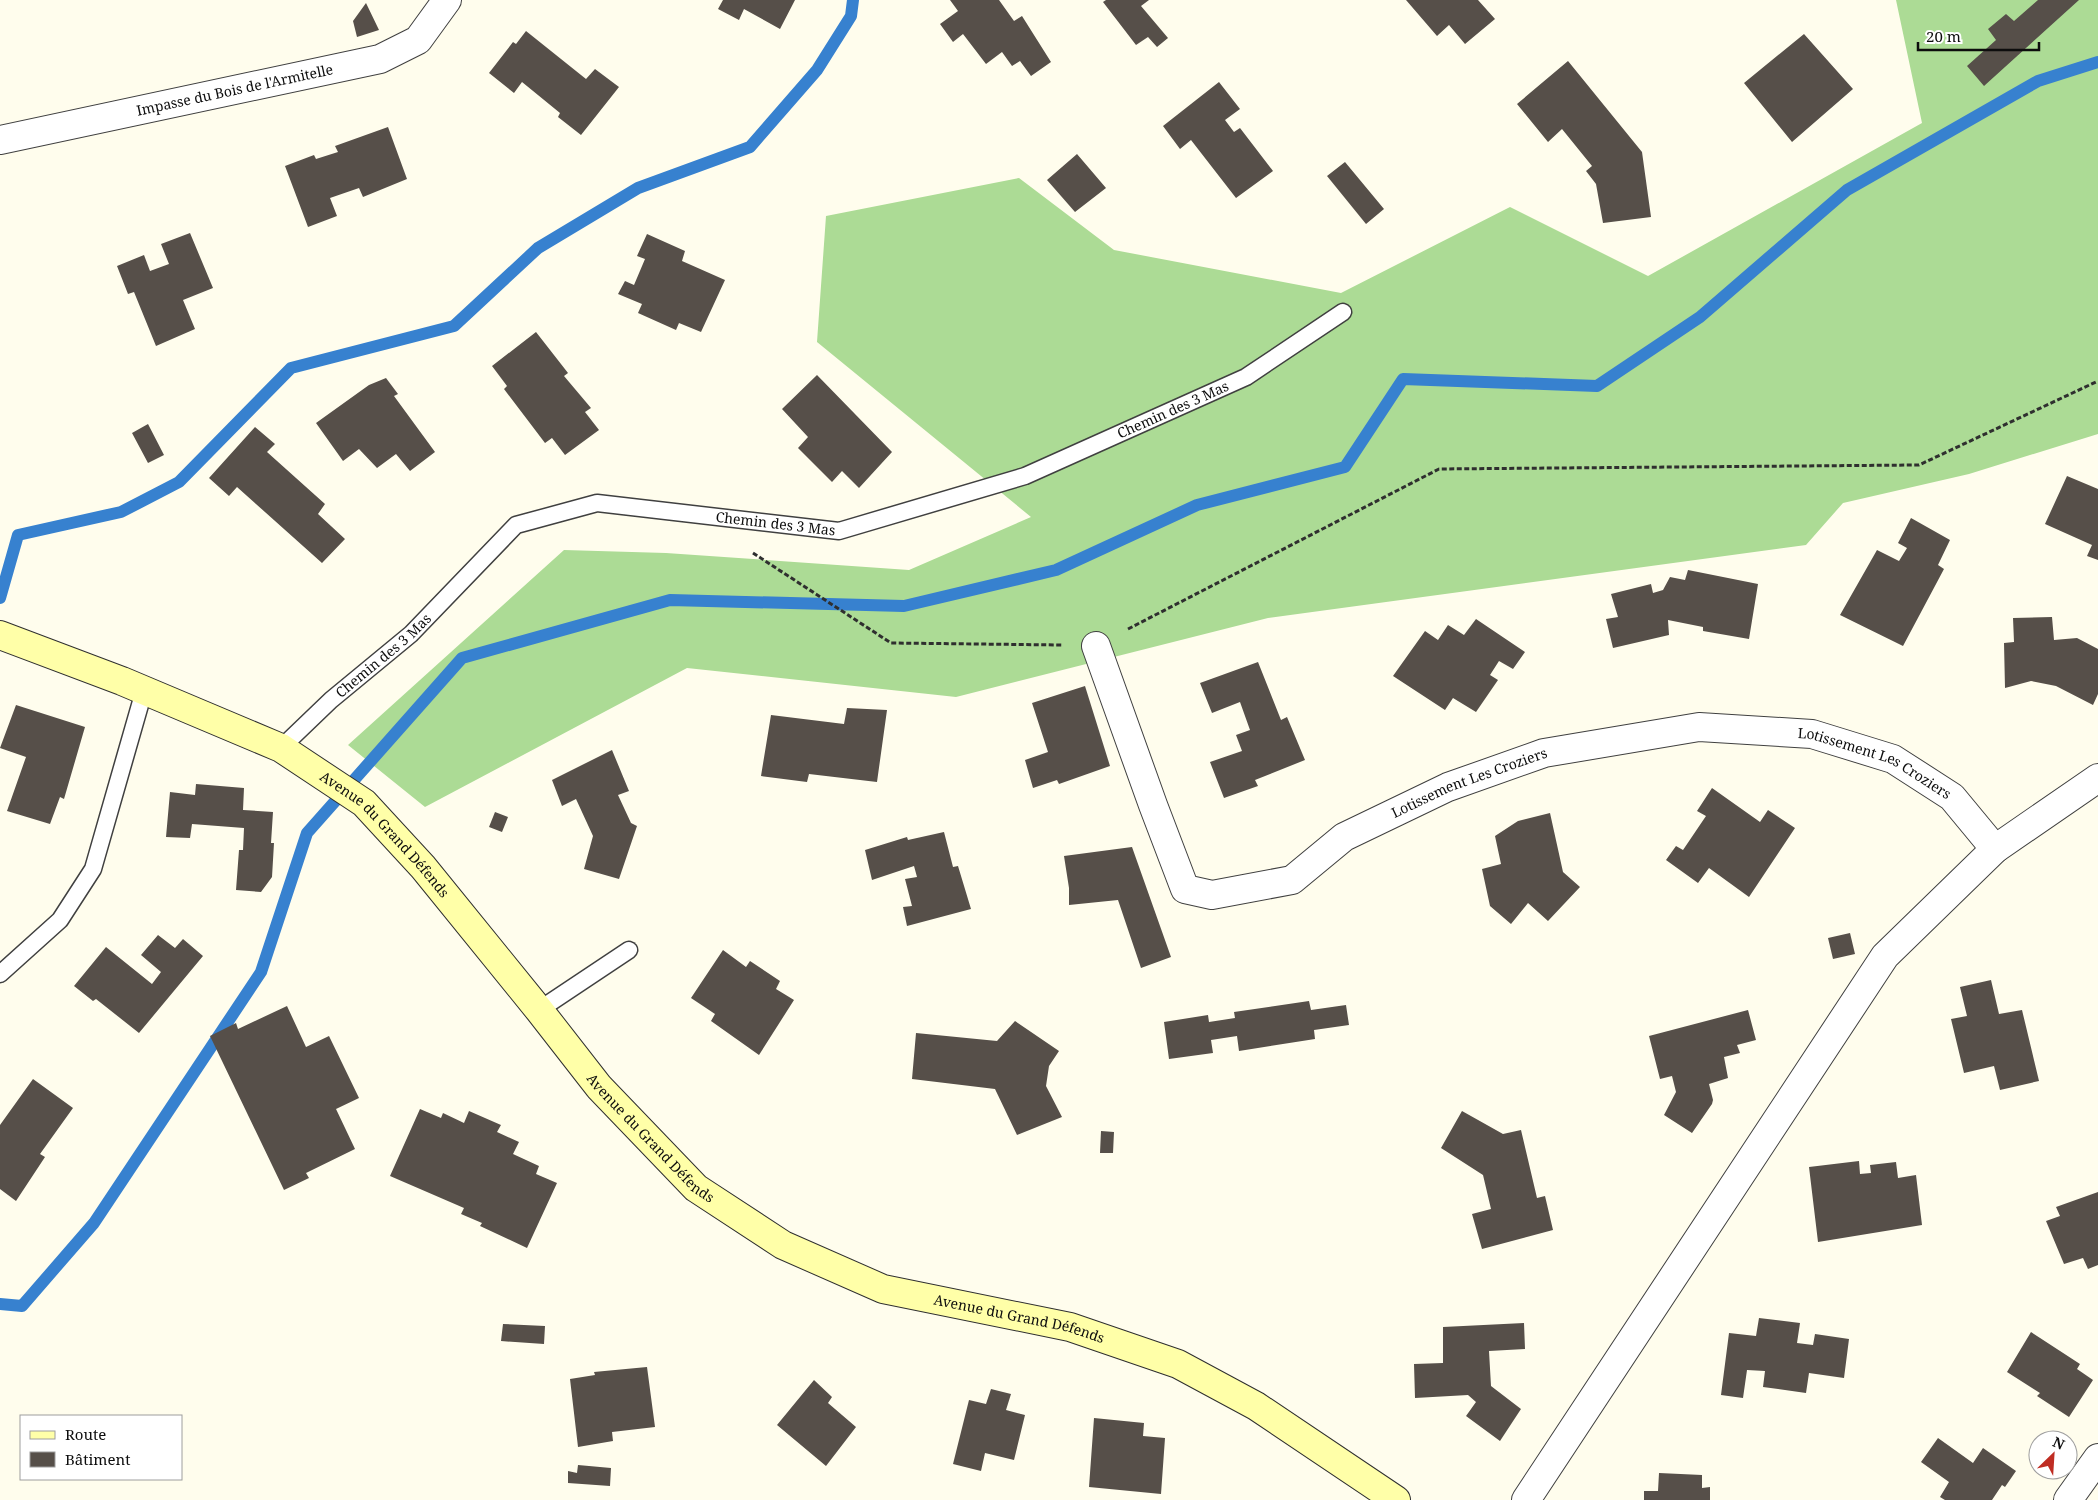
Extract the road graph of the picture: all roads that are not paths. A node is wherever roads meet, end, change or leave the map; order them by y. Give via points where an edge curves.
1 (447, 0) edge
2 (0, 140) edge
3 (1343, 312) dead end
4 (0, 635) edge
5 (1096, 646) road end
6 (144, 691) junction
7 (281, 748) junction
8 (2098, 778) edge
9 (1995, 849) junction
10 (629, 950) dead end
11 (0, 974) edge
12 (539, 1010) junction
13 (2098, 1458) edge
14 (1396, 1500) edge
15 (1526, 1500) edge
16 (2068, 1500) edge

1 - 2 street, Impasse du Bois de l'Armitelle via 418,40 380,59
3 - 7 lane, Chemin des 3 Mas via 1246,377 1025,476 839,531 597,503 516,525 411,634 331,700
4 - 6 street, Avenue du Grand Défends
5 - 9 street, Lotissement Les Croziers via 1185,889 1212,895 1292,880 1344,837 1448,787 1535,756 1699,727 1812,734 1893,759 1952,797
6 - 7 street, Avenue du Grand Défends
6 - 11 lane via 94,869 60,920
7 - 12 street, Avenue du Grand Défends via 364,803 423,867
8 - 9 street
9 - 15 street via 1885,956
10 - 12 lane
12 - 14 street, Avenue du Grand Défends via 599,1088 696,1188 783,1245 882,1289 1070,1327 1178,1364 1256,1406
13 - 16 street

